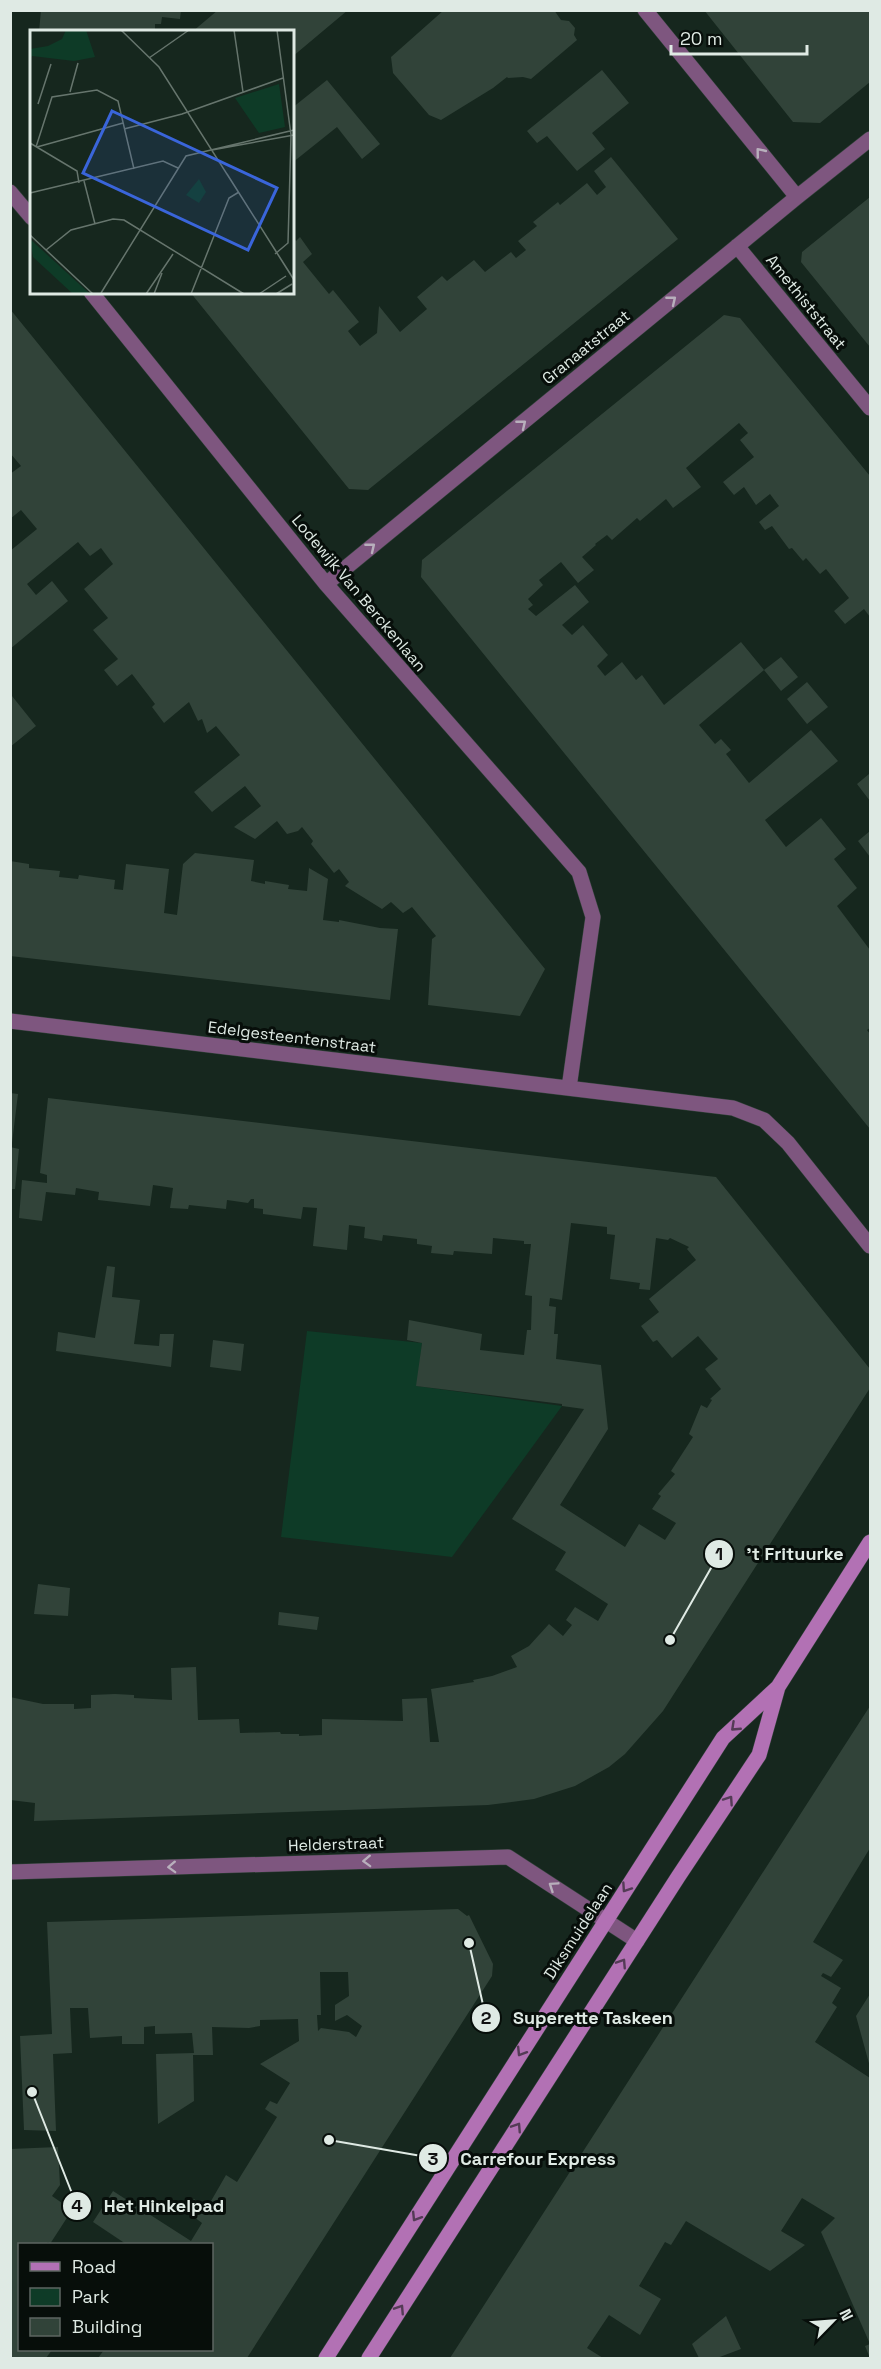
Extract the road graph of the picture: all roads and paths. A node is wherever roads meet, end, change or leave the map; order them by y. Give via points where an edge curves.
1 (645, 10) edge
2 (870, 139) edge
3 (10, 192) edge
4 (797, 197) junction
5 (30, 216) edge
6 (737, 246) junction
7 (93, 294) edge
8 (870, 408) edge
9 (326, 584) junction
10 (10, 1021) edge
11 (569, 1088) junction
12 (870, 1246) edge
13 (870, 1542) edge
14 (778, 1687) junction
15 (10, 1872) edge
16 (605, 1920) junction
17 (637, 1941) junction
18 (326, 2358) edge
19 (369, 2358) edge

4 -> 1 street
2 - 4 street, Granaatstraat
3 - 5 street
4 - 6 street, Granaatstraat
6 - 8 street, Amethiststraat
9 -> 6 street, Granaatstraat
7 - 9 street, Lodewijk Van Berckenlaan
9 - 11 street, Lodewijk Van Berckenlaan via 579,872 593,917
10 - 11 street, Edelgesteentenstraat
11 - 12 street, Edelgesteentenstraat via 733,1108 764,1120 788,1143
13 - 14 street, Diksmuidelaan
14 -> 16 street, Diksmuidelaan via 723,1738
17 -> 14 street, Diksmuidelaan via 759,1755
16 -> 15 street, Helderstraat via 508,1857
16 - 17 street, Helderstraat
16 -> 18 street, Diksmuidelaan
19 -> 17 street, Diksmuidelaan

